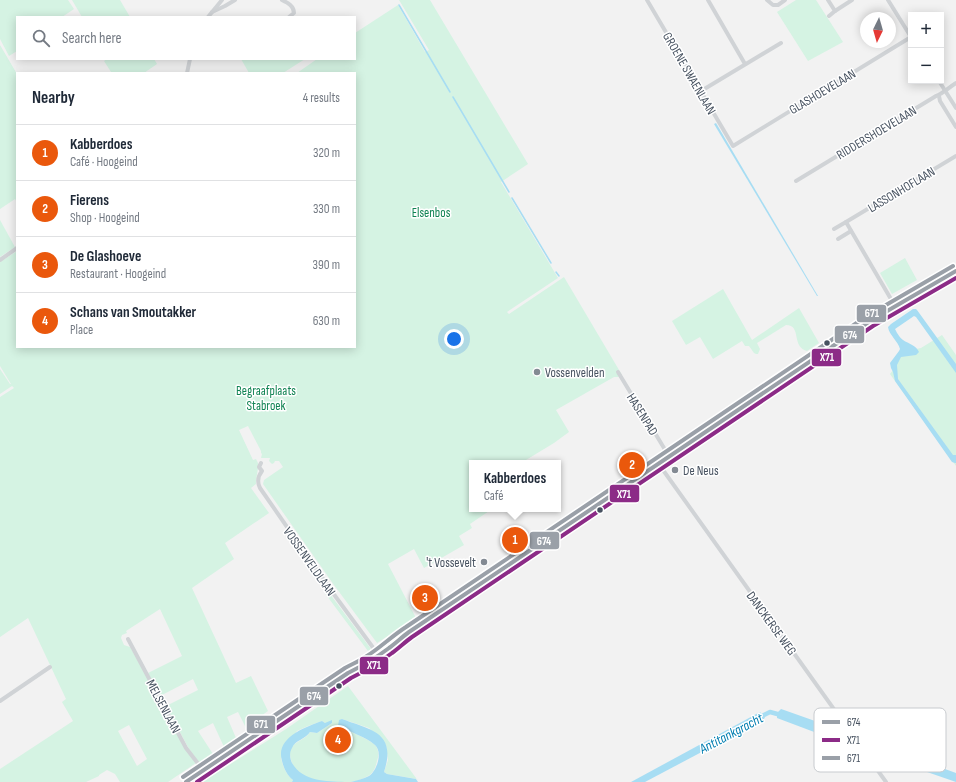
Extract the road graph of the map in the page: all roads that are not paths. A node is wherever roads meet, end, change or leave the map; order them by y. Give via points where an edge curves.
1 (222, 0) edge
2 (235, 0) edge
3 (282, 0) edge
4 (647, 0) edge
5 (708, 0) edge
6 (767, 0) edge
7 (785, 0) edge
8 (828, 0) edge
9 (852, 0) edge
10 (889, 0) edge
11 (835, 10) junction
12 (212, 12) junction
13 (209, 16) edge
14 (290, 16) edge
15 (829, 16) dead end
16 (908, 32) edge
17 (908, 39) edge
18 (781, 43) dead end
19 (190, 60) edge
20 (745, 64) junction
21 (187, 72) edge
22 (956, 83) edge
23 (941, 84) edge
24 (945, 90) junction
25 (701, 91) junction
26 (939, 96) junction
27 (956, 108) edge
28 (956, 127) edge
29 (733, 146) joint
30 (956, 156) edge
31 (796, 180) dead end
32 (846, 222) junction
33 (834, 229) dead end
34 (851, 231) junction
35 (838, 239) dead end
36 (16, 249) edge
37 (0, 260) edge
38 (956, 271) edge
39 (895, 306) junction
40 (618, 372) dead end
41 (668, 457) junction
42 (261, 462) dead end
43 (658, 463) junction
44 (128, 639) dead end
45 (377, 653) junction
46 (50, 667) dead end
47 (0, 701) edge
48 (833, 708) edge
49 (203, 770) junction
50 (879, 772) edge
51 (186, 782) edge
52 (886, 782) edge

1 - 12 street
2 - 12 street
3 - 14 street via 294,10
4 - 25 street, GROENE SWAENLAAN
5 - 20 street
6 - 7 street via 773,5 778,5
8 - 11 street
9 - 11 street
10 - 16 street
11 - 15 street
12 - 13 street
17 - 29 street, GLASHOEVELAAN
18 - 20 street
19 - 21 street
20 - 25 street
22 - 24 street, RIDDERSHOEVELAAN
23 - 24 street
24 - 26 street, RIDDERSHOEVELAAN
24 - 27 street
25 - 29 street, GROENE SWAENLAAN
26 - 28 street
26 - 31 street, RIDDERSHOEVELAAN
30 - 32 street, LASSONHOFLAAN
32 - 33 street, LASSONHOFLAAN
32 - 34 street
34 - 35 street
34 - 39 street
36 - 37 street
38 - 39 main road
39 - 41 main road
40 - 41 street, HASENPAD
41 - 43 main road
42 - 45 street, VOSSENVELDLAAN via 259,467 262,471 258,481 260,488
43 - 45 main road via 399,639 390,648
43 - 48 street, DANCKERSE WEG
44 - 49 street, MELSENLAAN via 186,748
45 - 49 main road
46 - 47 street
49 - 51 main road
50 - 52 street, DANCKERSE WEG

